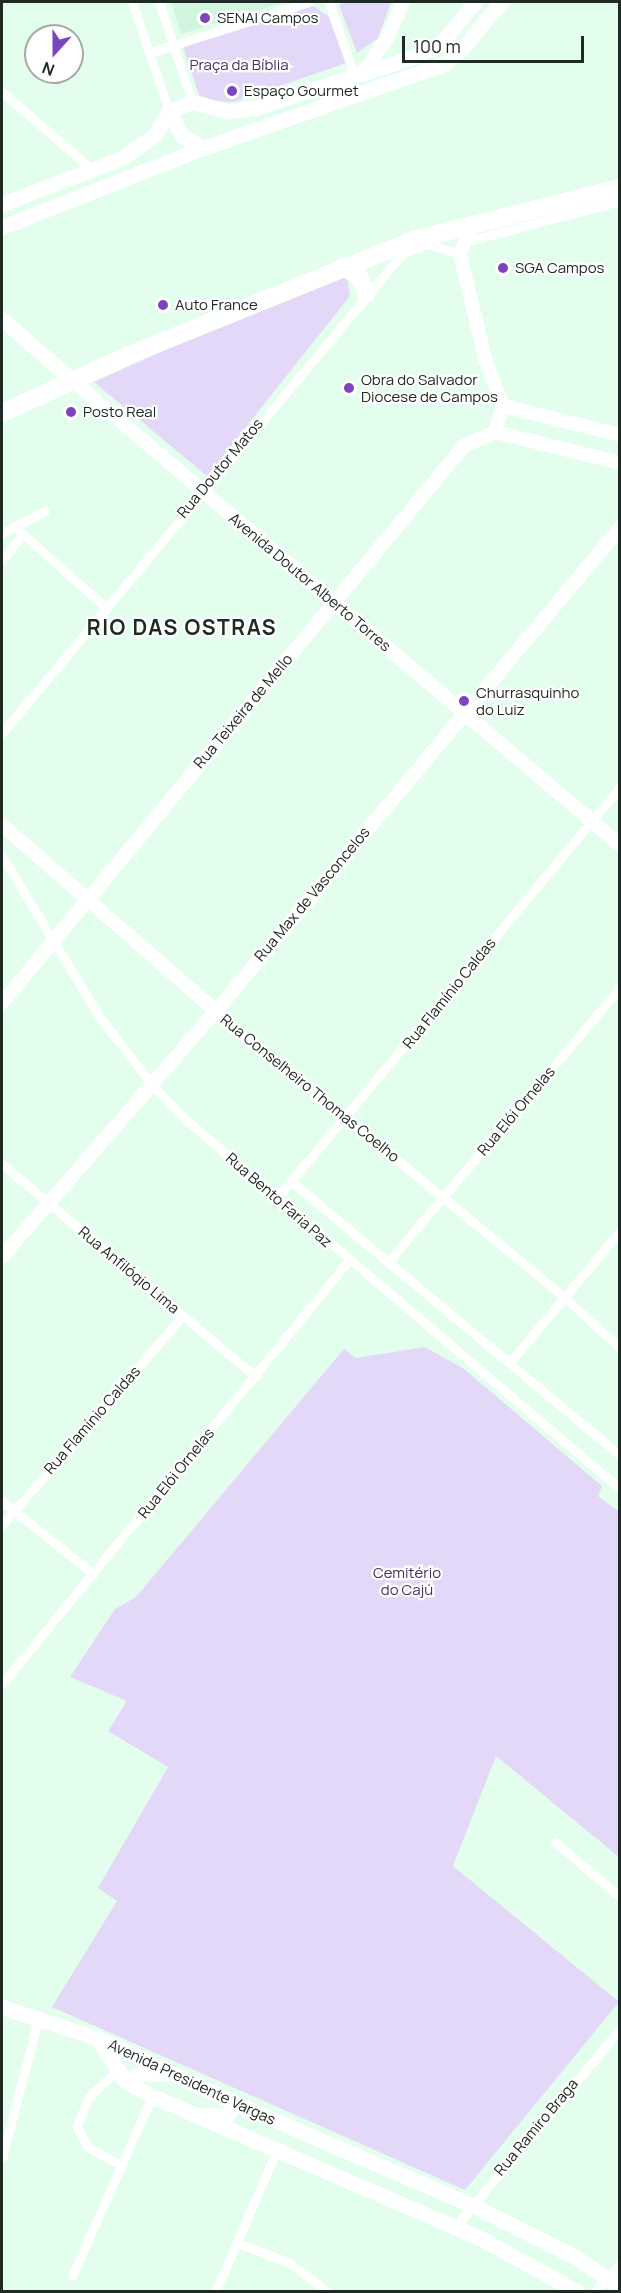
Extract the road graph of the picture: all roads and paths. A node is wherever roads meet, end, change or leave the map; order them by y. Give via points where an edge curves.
1 (132, 2) edge
2 (159, 2) edge
3 (309, 2) edge
4 (328, 2) edge
5 (403, 2) edge
6 (475, 2) edge
7 (492, 2) edge
8 (501, 2) edge
9 (475, 33) junction
10 (173, 46) junction
11 (149, 53) junction
12 (359, 73) junction
13 (2, 92) edge
14 (192, 102) junction
15 (169, 111) junction
16 (203, 148) junction
17 (94, 171) junction
18 (619, 188) edge
19 (620, 201) edge
20 (2, 204) edge
21 (472, 224) junction
22 (2, 227) edge
23 (462, 248) junction
24 (344, 266) junction
25 (366, 294) junction
26 (2, 319) edge
27 (72, 380) junction
28 (503, 406) junction
29 (2, 413) edge
30 (495, 432) junction
31 (620, 435) edge
32 (620, 463) edge
33 (202, 490) junction
34 (45, 511) dead end
35 (15, 526) junction
36 (620, 528) edge
37 (2, 533) edge
38 (22, 535) junction
39 (2, 560) edge
40 (334, 603) junction
41 (105, 608) junction
42 (464, 712) junction
43 (2, 733) edge
44 (620, 786) edge
45 (591, 821) junction
46 (2, 825) edge
47 (620, 845) edge
48 (2, 856) edge
49 (85, 900) junction
50 (54, 939) junction
51 (620, 987) edge
52 (2, 1003) edge
53 (216, 1011) junction
54 (152, 1085) junction
55 (346, 1119) junction
56 (2, 1164) edge
57 (292, 1182) junction
58 (444, 1197) junction
59 (277, 1198) junction
60 (46, 1202) junction
61 (620, 1231) edge
62 (2, 1257) edge
63 (349, 1260) junction
64 (388, 1262) junction
65 (564, 1297) junction
66 (183, 1315) junction
67 (620, 1348) edge
68 (510, 1362) junction
69 (256, 1377) junction
70 (620, 1455) edge
71 (620, 1489) edge
72 (2, 1501) edge
73 (14, 1511) junction
74 (2, 1525) edge
75 (93, 1574) junction
76 (2, 1684) edge
77 (555, 1842) dead end
78 (620, 1897) edge
79 (2, 2007) edge
80 (39, 2016) junction
81 (620, 2029) edge
82 (98, 2038) junction
83 (172, 2074) junction
84 (120, 2076) junction
85 (152, 2096) junction
86 (235, 2103) junction
87 (187, 2112) junction
88 (277, 2150) junction
89 (2, 2158) edge
90 (122, 2166) junction
91 (470, 2204) junction
92 (455, 2227) junction
93 (238, 2242) junction
94 (620, 2264) edge
95 (72, 2276) dead end
96 (614, 2282) edge
97 (215, 2292) edge
98 (328, 2292) edge
99 (578, 2292) edge
100 (594, 2292) edge

1 - 11 street
2 - 10 street
3 - 10 street
4 - 12 street
5 - 12 main road via 387,39
6 - 12 main road via 441,43 416,56
7 - 9 main road
8 - 9 main road
9 - 16 main road via 444,64
10 - 11 street
10 - 14 street
11 - 15 street
12 - 14 main road via 254,108 229,111
13 - 17 street
14 - 15 main road
15 - 16 main road via 182,136
15 - 17 main road via 163,125 141,148
16 - 22 main road
17 - 20 main road
18 - 21 highway
19 - 23 street
21 - 23 main road
21 - 24 highway
23 - 25 street, Rua Doutor Matos via 428,244 414,247
23 - 28 main road via 486,362
24 - 25 highway via 360,277
24 - 27 highway
25 - 33 street, Rua Doutor Matos
26 - 27 main road, Avenida Doutor Alberto Torres
27 - 29 highway
27 - 33 main road, Avenida Doutor Alberto Torres
28 - 30 main road
28 - 31 main road
30 - 32 main road
30 - 40 main road, Rua Teixeira de Mello via 465,446
33 - 40 main road, Avenida Doutor Alberto Torres
33 - 41 street, Rua Doutor Matos
34 - 35 street
35 - 37 street
35 - 38 street
36 - 42 main road, Rua Max de Vasconcelos
38 - 39 street
38 - 41 street
40 - 42 main road, Avenida Doutor Alberto Torres
40 - 49 main road, Rua Teixeira de Mello
41 - 43 street, Rua Doutor Matos
42 - 45 main road, Avenida Doutor Alberto Torres
42 - 53 main road, Rua Max de Vasconcelos
44 - 45 street, Rua Flamínio Caldas
45 - 47 main road, Avenida Doutor Alberto Torres
45 - 55 street, Rua Flamínio Caldas
46 - 49 main road, Rua Conselheiro Thomas Coelho
48 - 50 street, Rua Bento Faria Paz
49 - 50 main road, Rua Teixeira de Mello
49 - 53 main road, Rua Conselheiro Thomas Coelho
50 - 52 main road, Rua Teixeira de Mello
50 - 54 street, Rua Bento Faria Paz via 97,1013
51 - 58 street, Rua Elói Ornelas
53 - 54 main road, Rua Max de Vasconcelos
53 - 55 street, Rua Conselheiro Thomas Coelho
54 - 59 street, Rua Bento Faria Paz via 185,1119
54 - 60 main road, Rua Max de Vasconcelos
55 - 57 street, Rua Flamínio Caldas
55 - 58 street, Rua Conselheiro Thomas Coelho
56 - 60 street, Rua Anfilóqio Lima
57 - 59 street, Rua Flamínio Caldas
57 - 64 street, Rua Bento Faria Paz
58 - 64 street, Rua Elói Ornelas
58 - 65 street, Rua Conselheiro Thomas Coelho
59 - 63 street, Rua Bento Faria Paz
60 - 62 main road, Rua Max de Vasconcelos
60 - 66 street, Rua Anfilóqio Lima
61 - 65 street
63 - 69 street, Rua Elói Ornelas
63 - 71 street, Rua Bento Faria Paz
64 - 68 street, Rua Bento Faria Paz
65 - 67 street, Rua Conselheiro Thomas Coelho
65 - 68 street
66 - 69 street, Rua Anfilóqio Lima
66 - 73 street, Rua Flamínio Caldas
68 - 70 street, Rua Bento Faria Paz
69 - 75 street, Rua Elói Ornelas
72 - 73 street
73 - 74 street, Rua Flamínio Caldas
73 - 75 street
75 - 76 street, Rua Elói Ornelas
77 - 78 street
79 - 80 main road
80 - 82 main road
80 - 89 street
81 - 91 street, Rua Ramiro Braga
82 - 83 main road, Avenida Presidente Vargas
82 - 84 main road, Avenida Presidente Vargas
83 - 84 main road
83 - 86 main road, Avenida Presidente Vargas
84 - 85 main road, Avenida Presidente Vargas
84 - 90 street via 88,2098 77,2127 88,2147
85 - 87 main road, Avenida Presidente Vargas
85 - 90 street
86 - 87 main road via 224,2117
86 - 91 main road, Avenida Presidente Vargas
87 - 88 main road, Avenida Presidente Vargas
88 - 92 main road, Avenida Presidente Vargas
88 - 93 street
90 - 95 street
91 - 92 street, Rua Ramiro Braga
91 - 96 main road, Avenida Presidente Vargas
92 - 99 main road, Avenida Presidente Vargas via 542,2269
93 - 97 street
93 - 98 street via 290,2263
94 - 96 street
96 - 100 street

